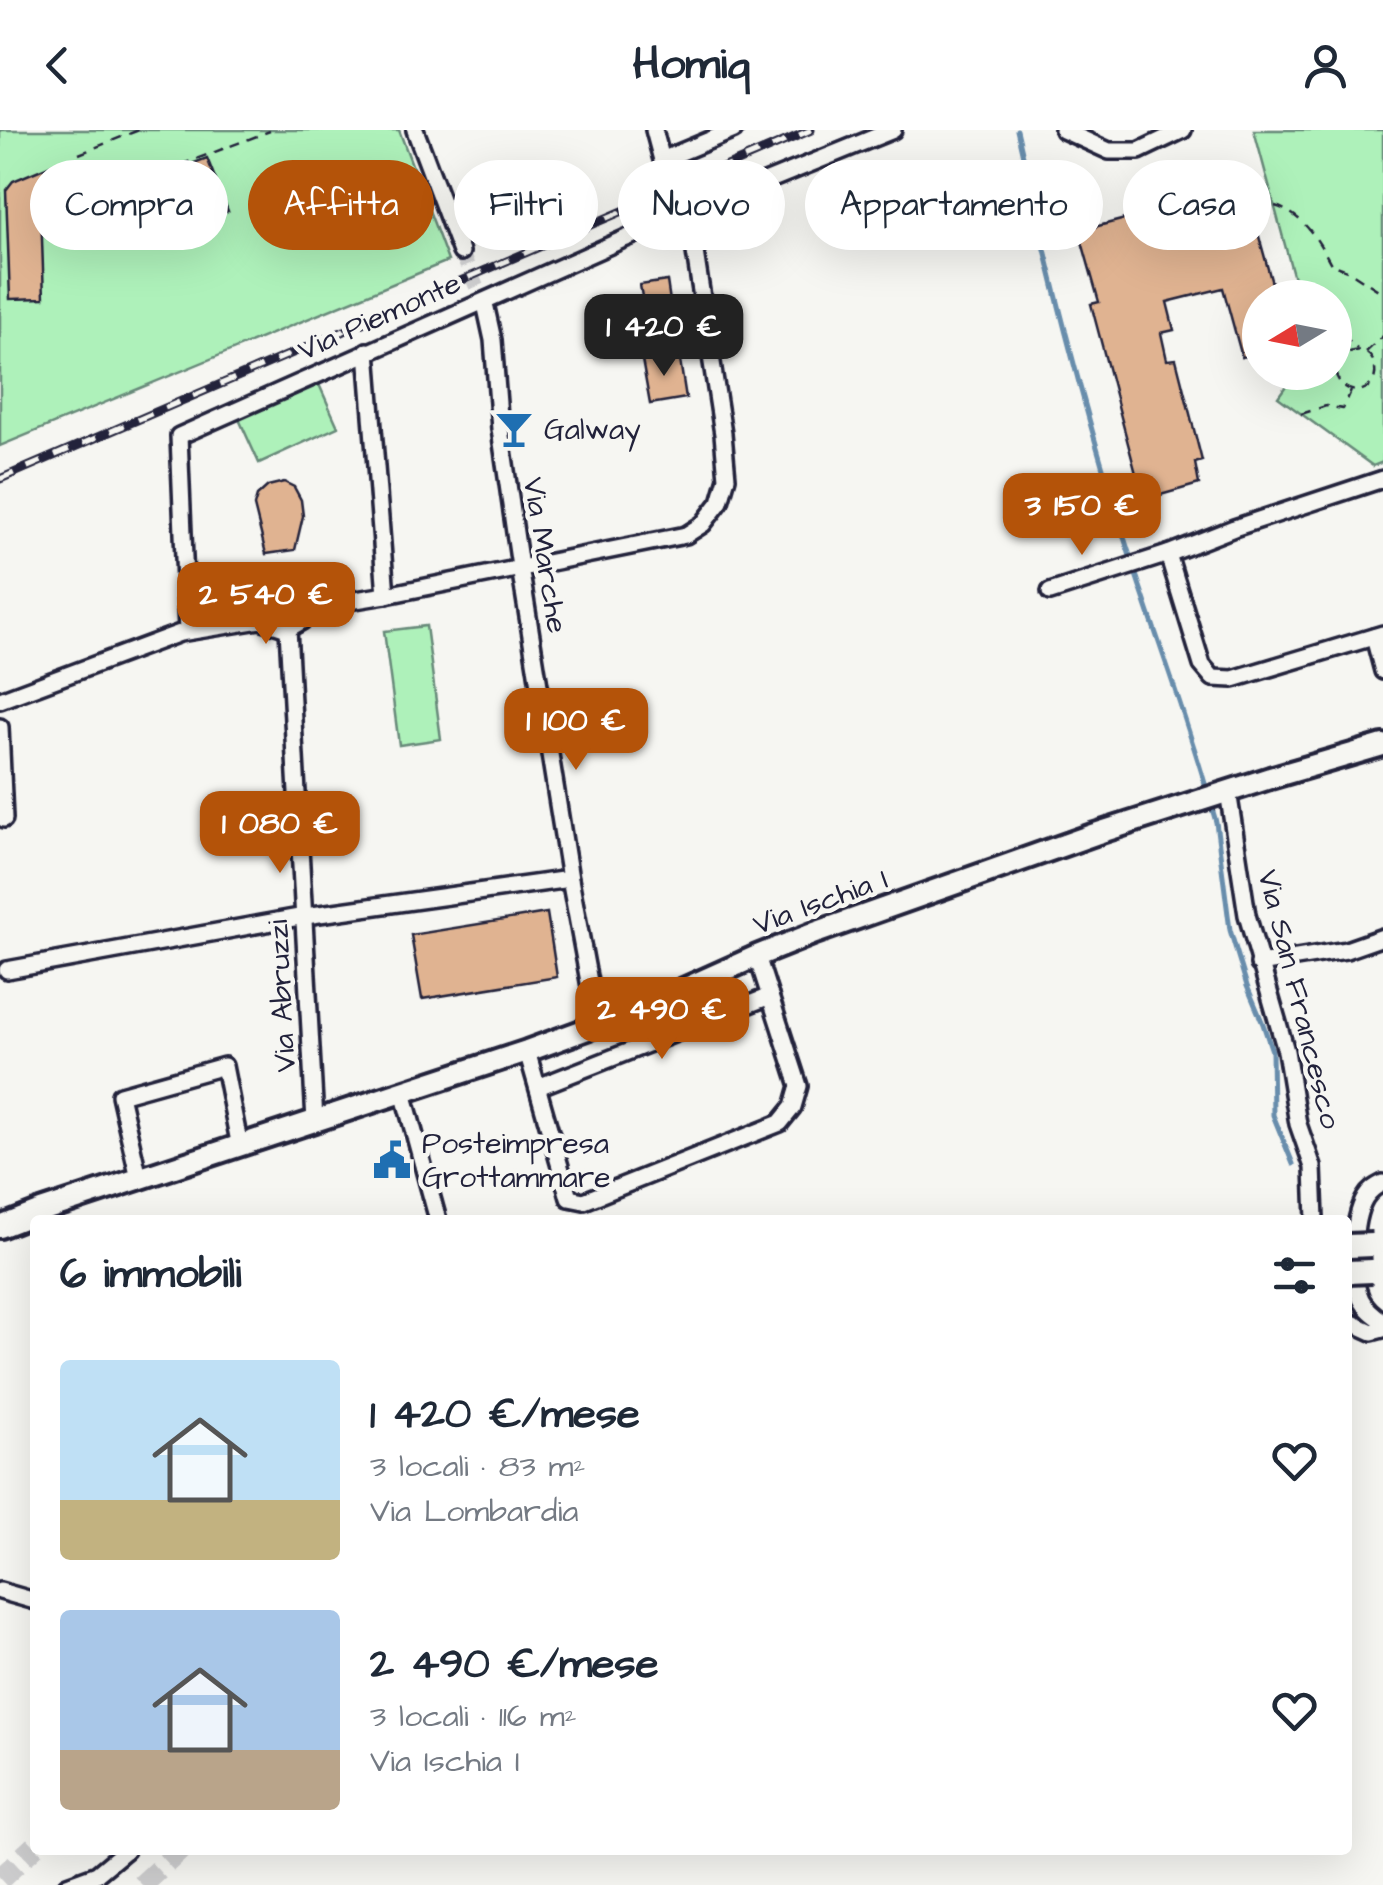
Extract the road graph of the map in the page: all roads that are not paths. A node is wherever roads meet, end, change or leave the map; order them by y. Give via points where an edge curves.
1 (415, 130) edge
2 (654, 130) edge
3 (734, 130) edge
4 (893, 130) edge
5 (1063, 130) edge
6 (1183, 130) edge
7 (785, 174) edge
8 (618, 242) edge
9 (695, 250) edge
10 (461, 252) tunnel mouth
11 (486, 308) tunnel mouth
12 (367, 351) junction
13 (1383, 479) edge
14 (1168, 554) junction
15 (520, 567) junction
16 (1050, 592) dead end
17 (386, 595) junction
18 (288, 629) junction
19 (187, 632) junction
20 (1379, 636) edge
21 (1383, 671) edge
22 (0, 700) edge
23 (0, 727) edge
24 (1383, 745) edge
25 (1223, 792) junction
26 (4, 819) dead end
27 (570, 879) junction
28 (305, 916) junction
29 (1383, 937) edge
30 (757, 956) junction
31 (1260, 964) junction
32 (7, 970) dead end
33 (770, 996) junction
34 (596, 1026) junction
35 (527, 1051) junction
36 (538, 1087) junction
37 (403, 1092) junction
38 (315, 1121) junction
39 (240, 1147) junction
40 (139, 1178) junction
41 (1383, 1182) edge
42 (436, 1215) edge
43 (1315, 1215) edge
44 (0, 1227) edge
45 (1372, 1245) dead end
46 (1352, 1246) edge
47 (1372, 1271) dead end
48 (1352, 1272) edge
49 (1352, 1322) edge
50 (1379, 1327) edge
51 (1352, 1335) edge
52 (0, 1591) edge
53 (30, 1600) edge
54 (120, 1855) edge
55 (67, 1885) edge

1 - 10 street
2 - 3 street via 662,160
4 - 7 street, Via Piemonte
5 - 6 street via 1110,151 1139,151
8 - 12 street, Via Piemonte
9 - 15 street via 725,450 720,502 686,535
11 - 15 street, Via Marche
12 - 17 street
12 - 19 street, Via Piemonte via 179,436
13 - 14 street
14 - 16 street
14 - 20 street via 1202,665 1213,678
15 - 17 street
15 - 27 street, Via Marche
17 - 18 street via 313,607
18 - 19 street via 260,620
18 - 28 street, Via Abruzzi
19 - 22 street
20 - 21 street
23 - 26 street
24 - 25 main road, Via Ischia I
25 - 30 main road, Via Ischia I
25 - 31 street, Via San Francesco
27 - 28 street
27 - 34 street, Via Marche via 599,1011
28 - 32 street
28 - 38 street, Via Abruzzi
29 - 31 street
30 - 33 street
30 - 34 main road, Via Ischia I
31 - 43 street, Via San Francesco via 1314,1167
33 - 36 street
33 - 36 street via 799,1086 780,1123 602,1194 570,1198
34 - 35 main road, Via Ischia I
35 - 36 street
35 - 37 main road, Via Ischia I
37 - 38 main road, Via Ischia I
37 - 42 street
38 - 39 main road, Via Ischia I
39 - 40 main road, Via Ischia I
39 - 40 street via 224,1066 120,1096
40 - 44 main road, Via Ischia I
41 - 50 street via 1366,1196 1356,1228 1357,1289
45 - 46 highway, bridge
47 - 48 highway, bridge
49 - 50 street
50 - 51 street
52 - 53 street
54 - 55 street via 97,1874

